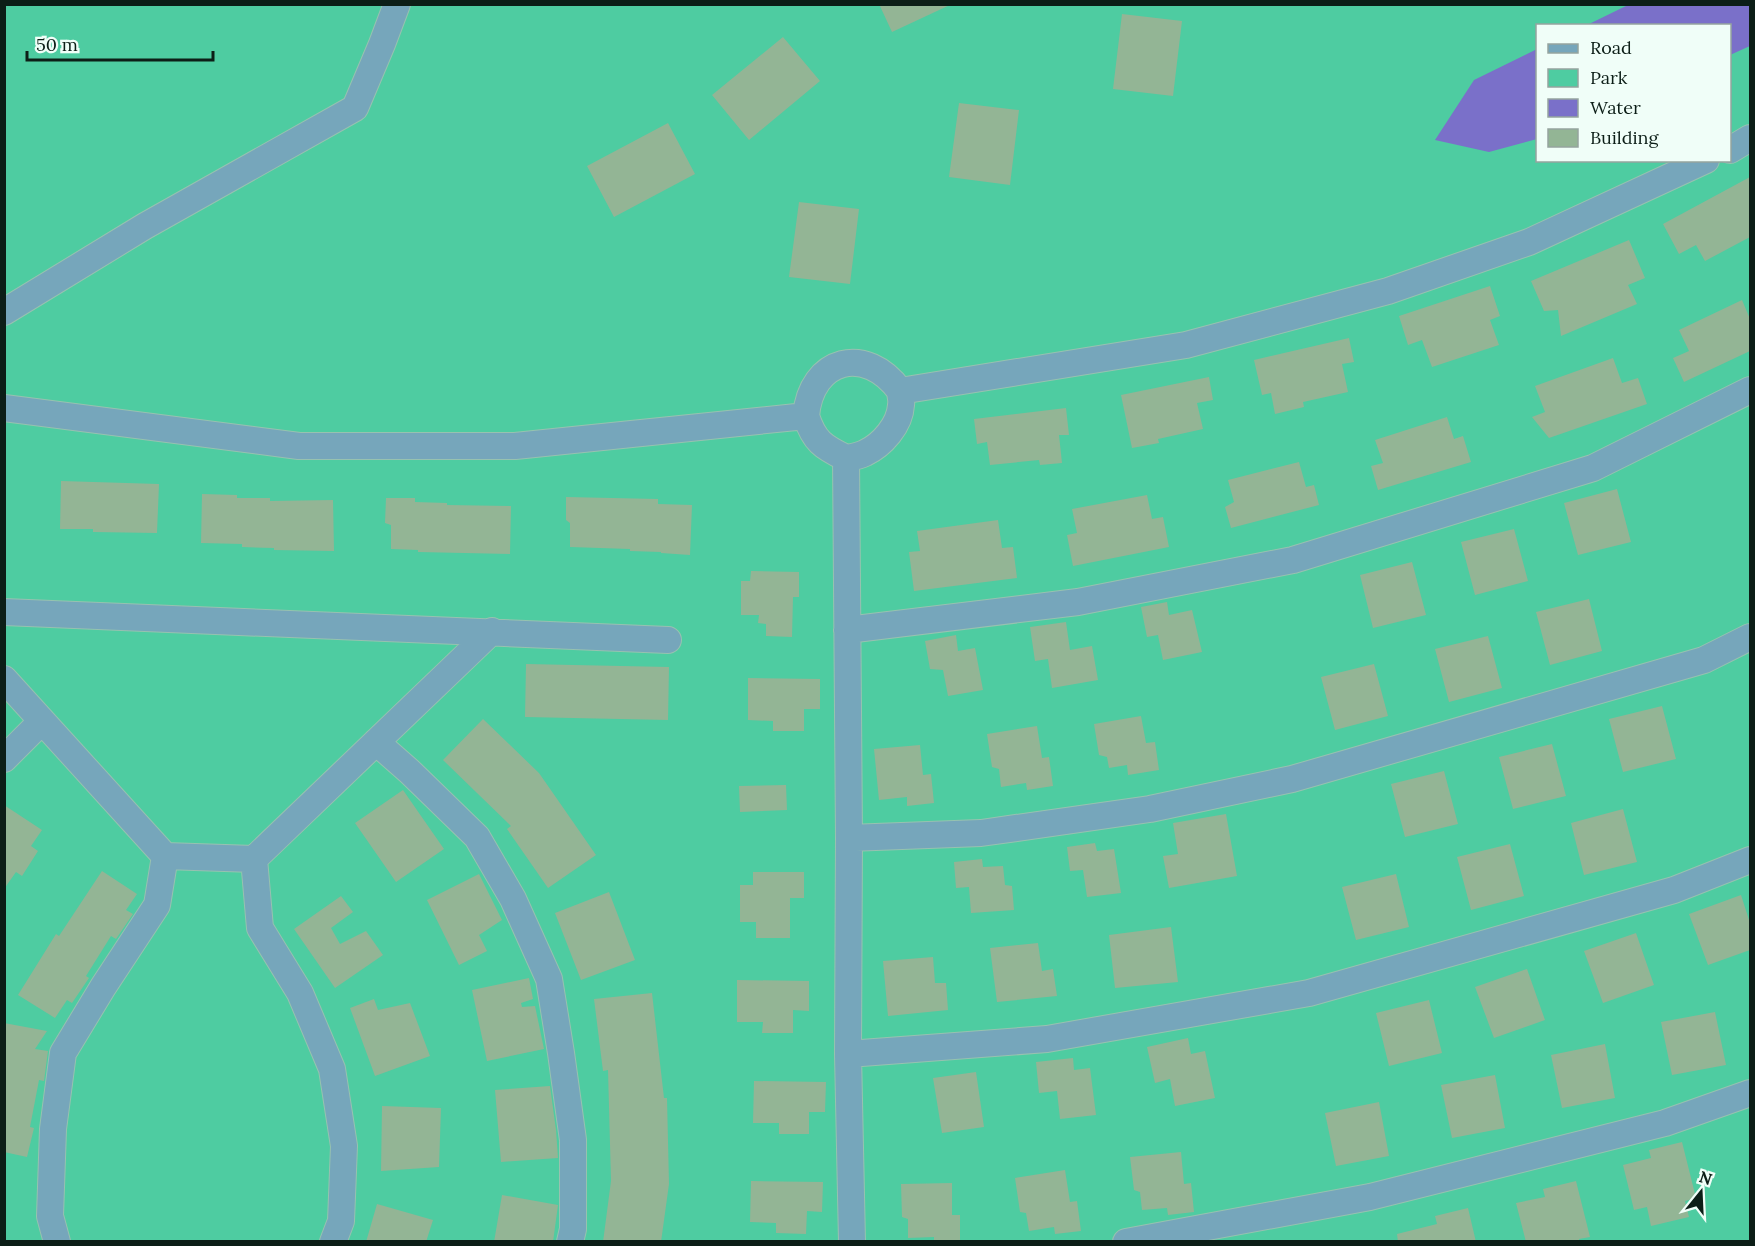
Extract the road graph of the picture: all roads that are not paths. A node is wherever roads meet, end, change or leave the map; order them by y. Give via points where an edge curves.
1 (397, 4) edge
2 (1750, 138) edge
3 (1731, 149) edge
4 (1702, 162) edge
5 (4, 312) edge
6 (900, 390) junction
7 (1750, 390) edge
8 (4, 408) edge
9 (806, 416) junction
10 (846, 458) junction
11 (4, 612) edge
12 (847, 630) junction
13 (492, 631) junction
14 (1750, 637) edge
15 (668, 640) dead end
16 (4, 680) edge
17 (42, 721) junction
18 (376, 742) junction
19 (4, 759) edge
20 (849, 838) junction
21 (165, 856) junction
22 (254, 859) junction
23 (1750, 860) edge
24 (848, 1054) junction
25 (1750, 1093) edge
26 (57, 1242) edge
27 (333, 1242) edge
28 (570, 1242) edge
29 (852, 1242) edge
30 (1126, 1242) edge

1 - 5 street via 355,108 145,226
2 - 3 street
4 - 6 street via 1529,242 1388,291 1186,345
6 - 9 street via 882,372 861,362 840,364 824,374 814,387
6 - 10 street via 902,405 888,435 863,455
7 - 12 street via 1593,468 1293,560 1078,602
8 - 9 street via 299,446 515,446
9 - 10 street via 821,443
10 - 12 street
11 - 13 street
12 - 20 street
13 - 15 street
13 - 18 street
14 - 20 street via 1704,660 1292,779 1150,809 981,833
16 - 17 street
17 - 19 street
17 - 21 street
18 - 22 street
18 - 28 street via 477,837 513,899 549,979 573,1140
20 - 24 street
21 - 22 street
21 - 26 street via 157,905 63,1053 53,1129 50,1216
22 - 27 street via 260,928 300,993 332,1069 344,1146 340,1221
23 - 24 street via 1674,891 1309,993 1047,1039
24 - 29 street
25 - 30 street via 1665,1123 1370,1197

